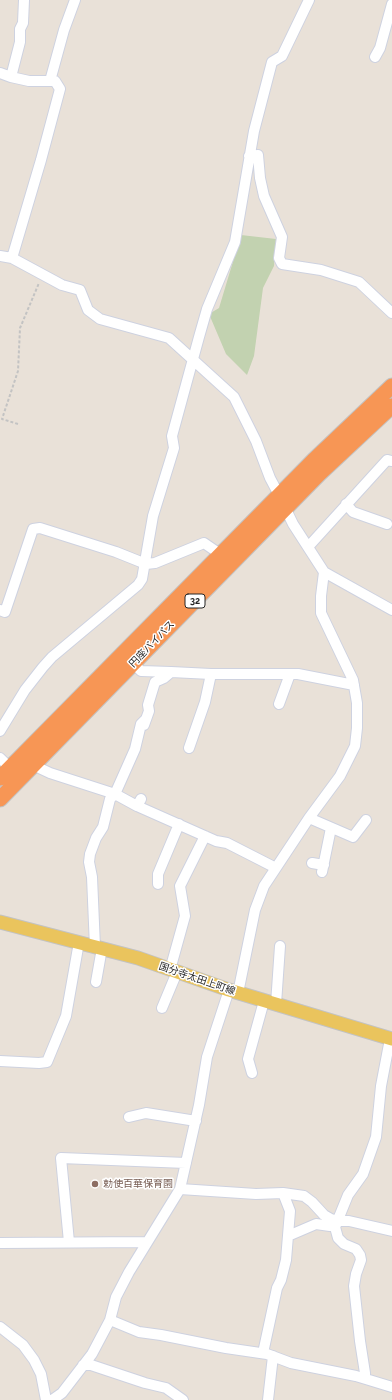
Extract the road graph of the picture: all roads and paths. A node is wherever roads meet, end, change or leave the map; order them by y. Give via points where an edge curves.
1 (24, 0) edge
2 (75, 0) edge
3 (309, 0) edge
4 (392, 4) edge
5 (375, 57) dead end
6 (0, 73) edge
7 (11, 77) junction
8 (50, 81) junction
9 (249, 156) junction
10 (0, 256) edge
11 (12, 258) junction
12 (42, 274) junction
13 (392, 313) edge
14 (193, 360) junction
15 (392, 386) edge
16 (392, 406) edge
17 (18, 424) dead end
18 (392, 461) edge
19 (283, 501) junction
20 (346, 504) junction
21 (387, 524) dead end
22 (308, 547) junction
23 (220, 554) junction
24 (146, 564) junction
25 (324, 572) junction
26 (0, 610) edge
27 (392, 610) edge
28 (133, 663) junction
29 (171, 672) junction
30 (211, 674) junction
31 (290, 674) junction
32 (354, 685) junction
33 (279, 704) dead end
34 (0, 732) edge
35 (189, 748) dead end
36 (33, 765) junction
37 (3, 768) edge
38 (115, 794) junction
39 (0, 799) edge
40 (309, 818) junction
41 (366, 820) dead end
42 (179, 824) junction
43 (332, 828) junction
44 (205, 836) junction
45 (312, 863) dead end
46 (276, 868) junction
47 (158, 884) dead end
48 (0, 922) edge
49 (79, 942) junction
50 (280, 946) dead end
51 (99, 948) junction
52 (173, 971) junction
53 (96, 982) dead end
54 (234, 991) junction
55 (270, 1002) junction
56 (162, 1008) dead end
57 (391, 1039) edge
58 (0, 1061) edge
59 (252, 1073) dead end
60 (128, 1117) dead end
61 (196, 1120) junction
62 (186, 1163) junction
63 (180, 1189) junction
64 (283, 1193) junction
65 (336, 1223) junction
66 (392, 1231) edge
67 (288, 1236) junction
68 (70, 1242) junction
69 (147, 1242) junction
70 (0, 1243) edge
71 (110, 1320) junction
72 (0, 1327) edge
73 (268, 1355) junction
74 (83, 1365) junction
75 (365, 1378) junction
76 (392, 1387) edge
77 (64, 1396) edge
78 (46, 1400) edge
79 (52, 1400) edge
80 (183, 1400) edge
81 (268, 1400) edge

1 - 7 street via 20,42
2 - 8 street
3 - 9 street via 282,56 272,62
4 - 5 street via 380,48
6 - 7 street
7 - 8 street via 29,81
8 - 11 street via 55,81 60,89
9 - 13 street via 258,155 264,196 282,237 282,264 321,270 359,282
9 - 14 street via 235,242 207,309
10 - 11 street
11 - 12 street
12 - 14 street via 62,285 80,290 88,310 100,319 169,338
12 - 17 path via 20,328 18,371 2,419
14 - 19 street via 234,397
14 - 24 street via 172,436 174,448 153,516
15 - 19 highway, 円座バイパス / 32
16 - 19 highway, 円座バイパス / 32 via 319,474
18 - 20 street via 387,460
19 - 22 street via 293,524
19 - 23 highway, 円座バイパス / 32
19 - 28 highway, 円座バイパス / 32
20 - 21 street via 353,512
20 - 22 street
22 - 25 street
23 - 24 street via 204,543 155,563
23 - 37 highway, 円座バイパス / 32
24 - 26 street via 47,530 33,529 6,612
24 - 34 street via 138,585 43,667 25,690
25 - 27 street
25 - 32 street via 321,613
28 - 29 street via 141,671
28 - 36 highway, 円座バイパス / 32
29 - 30 street
29 - 38 street via 155,682 146,722 141,724 135,749
30 - 31 street
30 - 35 street via 205,702
31 - 32 street
31 - 33 street
32 - 40 street via 357,728 355,746 340,776
36 - 38 street
36 - 39 highway, 円座バイパス / 32
38 - 42 street via 139,803
38 - 51 street via 110,799 103,827 89,858
40 - 43 street
40 - 46 street
41 - 43 street via 353,837
42 - 44 street
42 - 47 street via 158,874
43 - 45 street via 323,868
44 - 46 street via 228,843
44 - 52 street via 180,886 185,916
46 - 54 street via 264,886 254,910
48 - 49 main road, 国分寺太田上町線
49 - 51 main road, 国分寺太田上町線
49 - 58 street via 66,1016 47,1062
50 - 55 street
51 - 52 main road, 国分寺太田上町線 via 138,958
51 - 53 street
52 - 54 main road, 国分寺太田上町線
52 - 56 street
54 - 55 main road, 国分寺太田上町線
54 - 61 street via 207,1057
55 - 57 main road, 国分寺太田上町線
55 - 59 street via 248,1059
57 - 65 street via 381,1086 376,1138 363,1174 348,1195
60 - 61 street via 146,1113
61 - 62 street
62 - 63 street
62 - 68 street via 61,1158
63 - 64 street via 256,1194
63 - 69 street
64 - 65 street via 304,1196 324,1216
64 - 67 street via 290,1211
65 - 66 street via 349,1221
65 - 67 street via 330,1226 316,1224
65 - 75 street via 338,1238 356,1250 361,1260 354,1286
67 - 73 street via 286,1260 278,1288
68 - 69 street
68 - 70 street
69 - 71 street via 116,1297
71 - 73 street via 139,1332
71 - 74 street via 92,1354
72 - 78 street via 23,1345 34,1360 41,1374
73 - 75 street via 291,1363
73 - 81 street
74 - 77 street
74 - 80 street via 91,1365 166,1388
75 - 76 street
77 - 79 street

